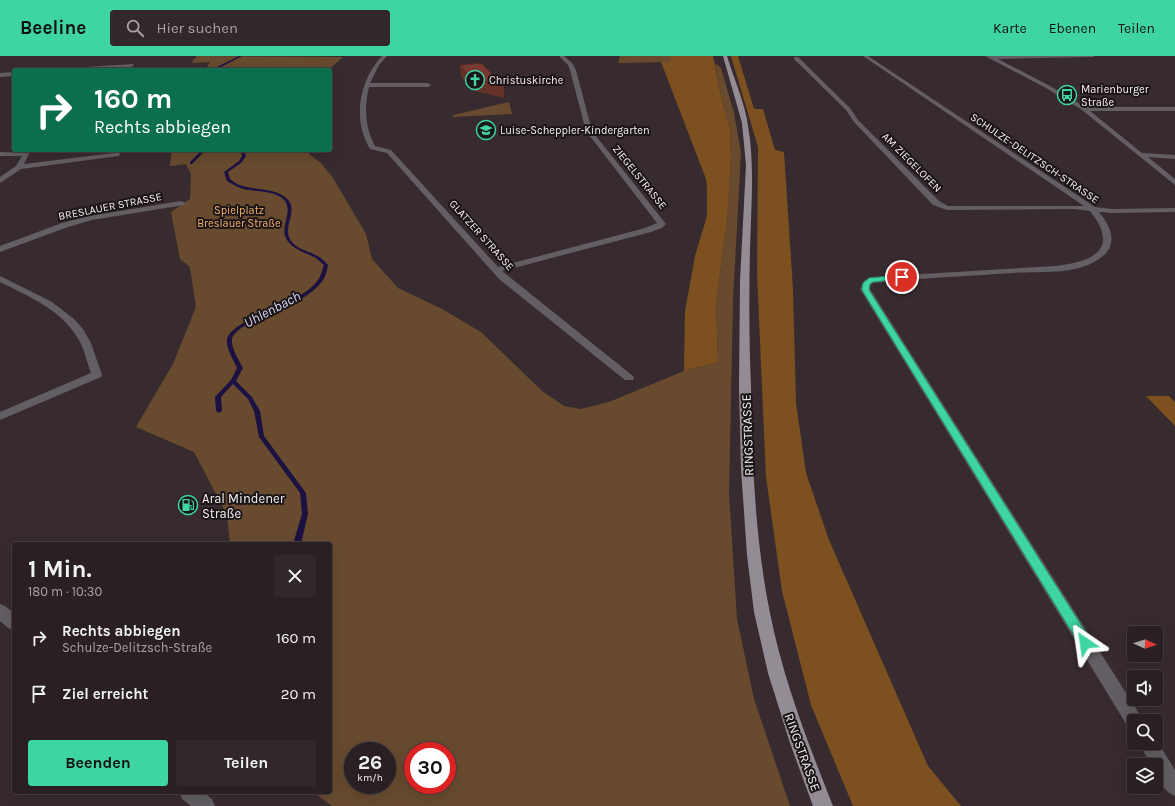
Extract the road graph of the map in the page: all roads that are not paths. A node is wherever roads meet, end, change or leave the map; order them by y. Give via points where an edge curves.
1 (385, 56) edge
2 (561, 56) edge
3 (725, 56) edge
4 (864, 56) edge
5 (1093, 56) edge
6 (989, 57) edge
7 (796, 58) dead end
8 (131, 65) dead end
9 (93, 68) edge
10 (12, 74) edge
11 (0, 75) edge
12 (367, 85) junction
13 (428, 85) dead end
14 (1175, 109) edge
15 (1084, 110) junction
16 (16, 152) edge
17 (25, 152) edge
18 (118, 152) edge
19 (0, 154) edge
20 (1141, 155) junction
21 (1175, 157) edge
22 (19, 167) junction
23 (0, 181) edge
24 (1175, 183) edge
25 (181, 203) dead end
26 (1092, 208) junction
27 (1175, 210) edge
28 (0, 249) edge
29 (496, 270) junction
30 (0, 278) edge
31 (628, 378) dead end
32 (0, 416) edge
33 (0, 611) edge
34 (12, 621) edge
35 (1130, 714) edge
36 (1152, 750) edge
37 (1175, 787) edge
38 (823, 806) edge

1 - 12 street, GLATZER STRASSE via 372,70
2 - 29 street, ZIEGELSTRASSE via 573,70 589,131 662,224 641,232
3 - 38 main road, RINGSTRASSE via 745,123 749,165 745,281 746,401 747,468 754,555 762,612 776,672
4 - 26 street, SCHULZE-DELITZSCH-STRASSE
5 - 6 street
6 - 15 street via 1048,87
7 - 26 street, AM ZIEGELOFEN via 941,206 956,209
8 - 9 street
10 - 11 street
12 - 13 street
12 - 29 street, GLATZER STRASSE via 363,116 372,148 389,151
14 - 15 street
15 - 20 street
16 - 19 street
17 - 22 street
18 - 22 street via 117,155
20 - 21 street
20 - 24 street
22 - 23 street
25 - 28 street, BRESLAUER STRASSE via 92,218
26 - 27 street, AM ZIEGELOFEN via 1112,211
26 - 35 street, SCHULZE-DELITZSCH-STRASSE via 1103,222 1108,243 1091,260 1044,268 879,279 867,283 865,290
29 - 31 street, GLATZER STRASSE
30 - 32 street via 50,304 72,321 85,342 97,375
33 - 34 street
36 - 37 street

